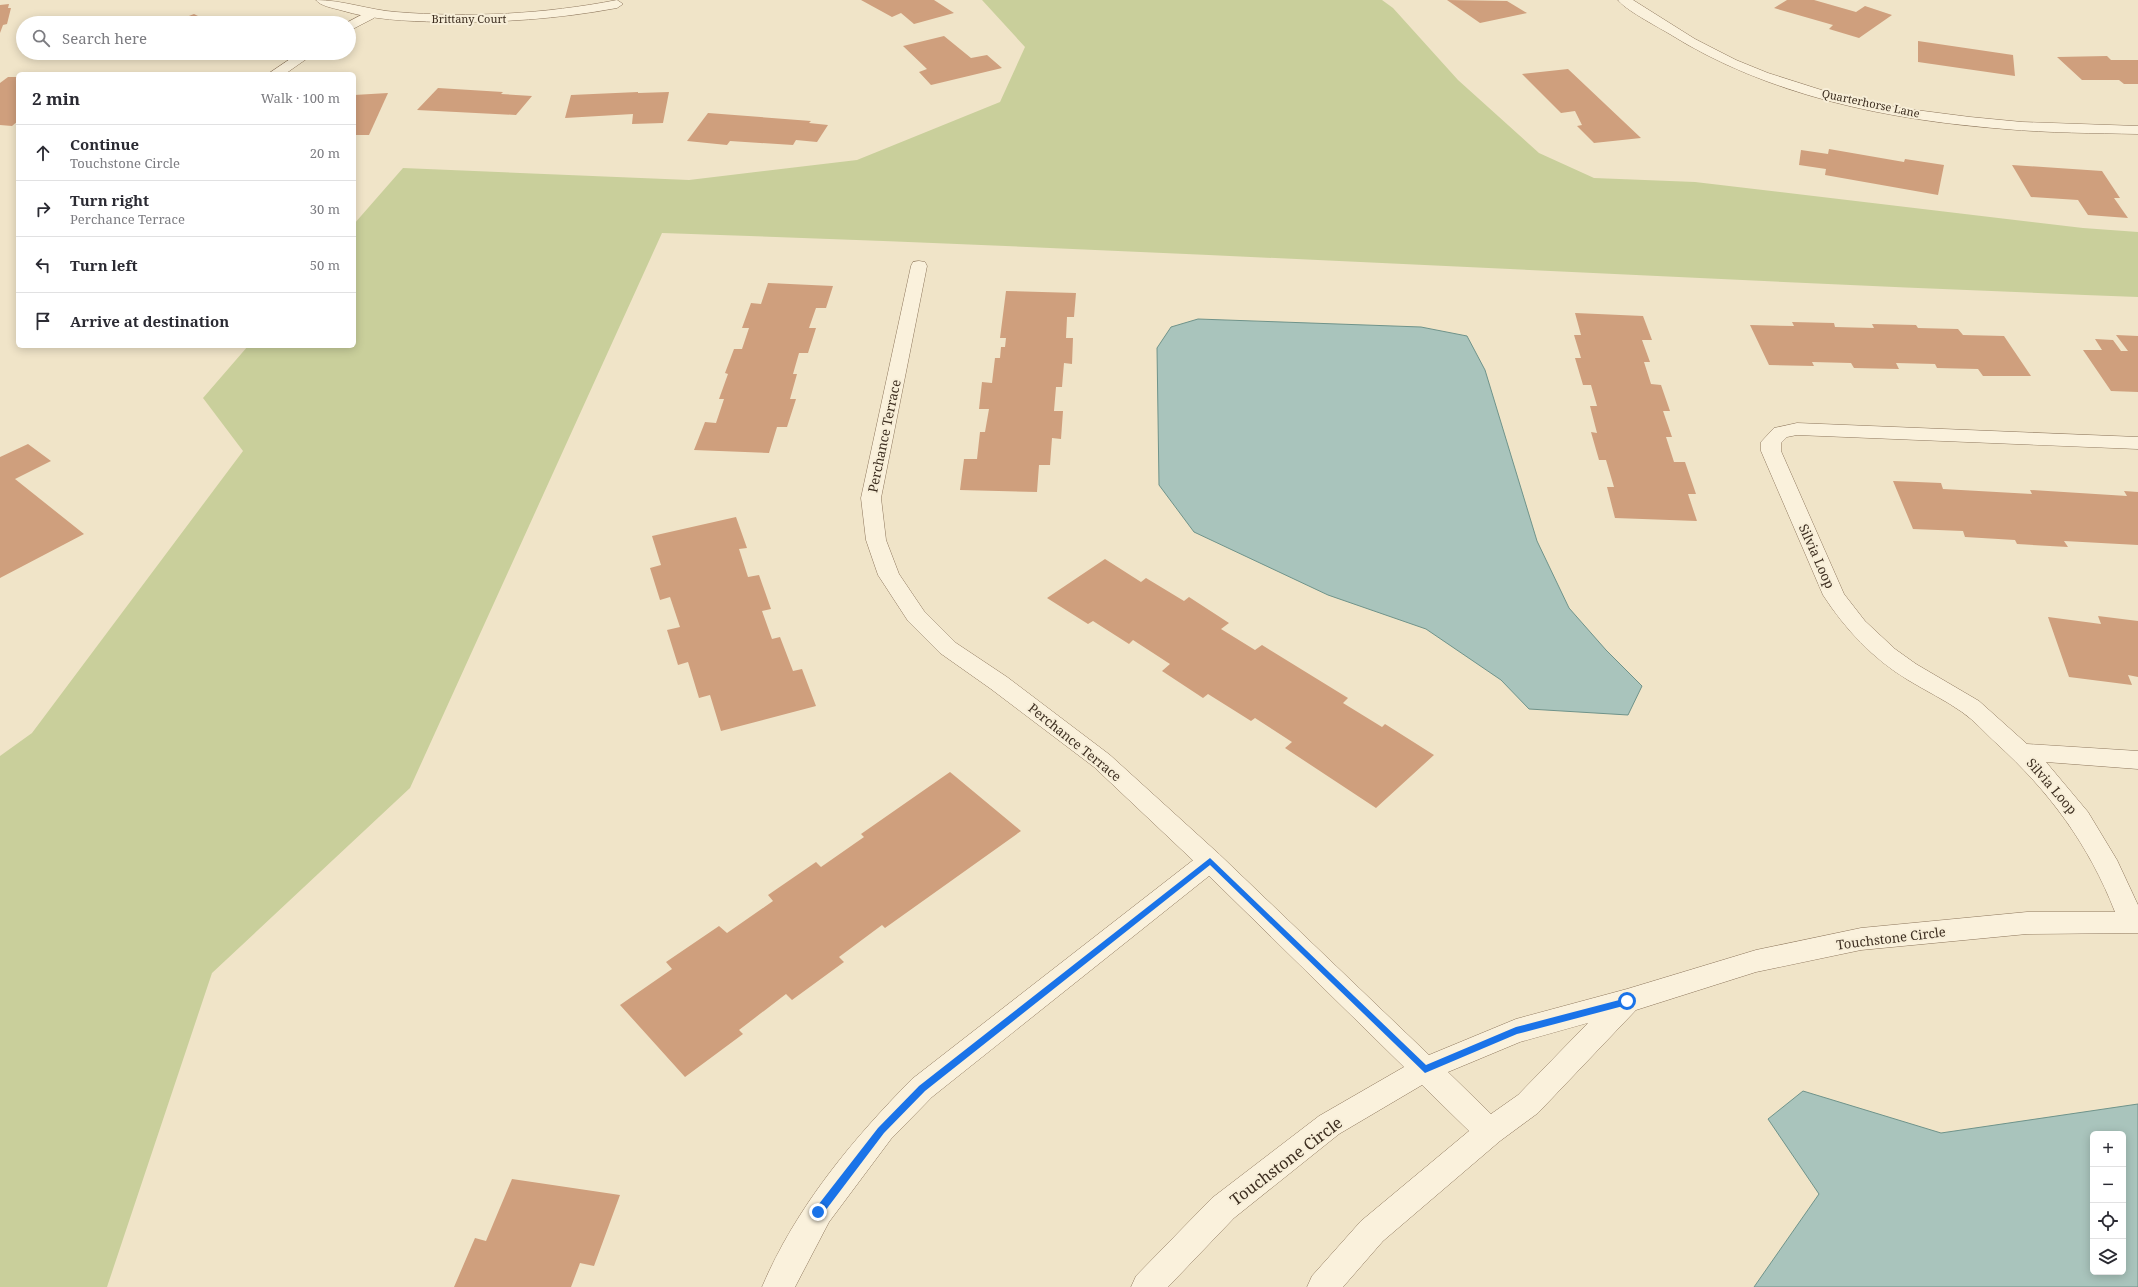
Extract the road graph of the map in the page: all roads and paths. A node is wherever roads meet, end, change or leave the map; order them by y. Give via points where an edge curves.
1 (322, 0) edge
2 (1624, 0) edge
3 (617, 4) dead end
4 (369, 15) junction
5 (356, 23) edge
6 (297, 60) edge
7 (278, 72) edge
8 (2138, 130) edge
9 (919, 266) dead end
10 (2138, 443) edge
11 (2023, 752) junction
12 (2138, 760) edge
13 (1210, 861) junction
14 (2135, 922) edge
15 (1627, 1001) junction
16 (1425, 1069) junction
17 (1490, 1132) junction
18 (778, 1287) edge
19 (1147, 1287) edge
20 (1323, 1287) edge

1 - 4 street, Brittany Court
2 - 8 street, Quarterhorse Lane via 1730,62 1798,86 1852,101 1939,118 2006,125
3 - 4 street, Brittany Court via 530,17 488,19
4 - 5 street
6 - 7 street
9 - 13 street, Perchance Terrace via 871,498 876,540 889,575 916,616 948,648 1102,761
10 - 11 street, Silvia Loop via 1797,429 1781,432 1771,442 1771,451 1834,595 1848,616 1882,650 1971,707
11 - 12 street
11 - 14 street, Silvia Loop via 2075,811 2118,884
13 - 16 street, Perchance Terrace
13 - 18 street via 922,1088 881,1130 818,1212
14 - 15 street, Touchstone Circle via 2027,923 1861,939 1756,961
15 - 16 street, Touchstone Circle via 1516,1031
15 - 17 street, Touchstone Circle via 1528,1104
16 - 17 street, Perchance Terrace
16 - 19 street, Touchstone Circle via 1322,1130 1223,1208
17 - 20 street, Touchstone Circle via 1372,1231

